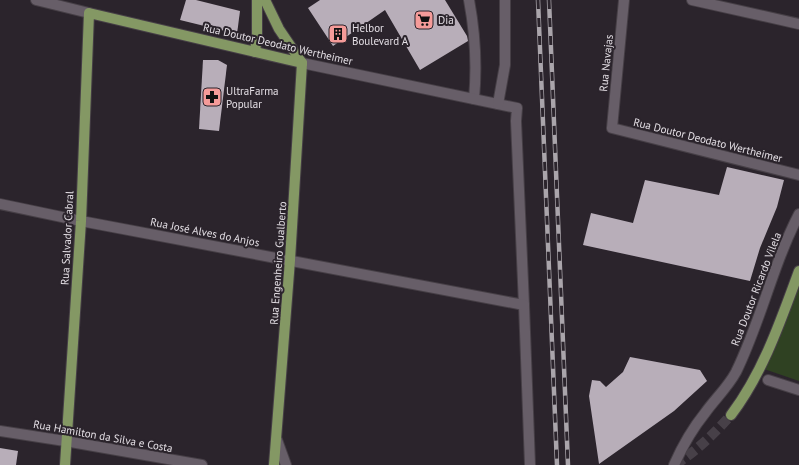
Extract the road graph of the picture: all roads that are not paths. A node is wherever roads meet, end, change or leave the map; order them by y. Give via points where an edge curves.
1 (36, 0) edge
2 (257, 0) edge
3 (265, 0) edge
4 (469, 0) edge
5 (505, 0) edge
6 (624, 0) edge
7 (692, 0) edge
8 (89, 13) junction
9 (799, 24) edge
10 (255, 52) junction
11 (302, 63) junction
12 (474, 99) junction
13 (498, 104) junction
14 (612, 128) joint
15 (799, 175) edge
16 (0, 204) edge
17 (799, 214) edge
18 (81, 221) junction
19 (290, 260) junction
20 (799, 271) edge
21 (524, 305) junction
22 (768, 380) dead end
23 (799, 390) edge
24 (731, 415) tunnel mouth
25 (0, 431) edge
26 (277, 440) junction
27 (65, 441) junction
28 (65, 465) edge
29 (202, 465) edge
30 (274, 465) edge
31 (286, 465) edge
32 (530, 465) edge
33 (674, 465) edge

1 - 8 street, Rua Doutor Deodato Wertheimer
2 - 10 main road
3 - 11 main road via 279,29
4 - 12 street via 474,26
5 - 13 street via 505,65
6 - 14 street, Rua Navajas
7 - 9 street
8 - 10 main road, Rua Doutor Deodato Wertheimer
8 - 18 main road, Rua Salvador Cabral
10 - 11 main road, Rua Doutor Deodato Wertheimer
11 - 12 street, Rua Doutor Deodato Wertheimer
11 - 19 main road, Rua Engenheiro Gualberto
12 - 13 street, Rua Doutor Deodato Wertheimer
13 - 21 street, Rua Doutor Deodato Wertheimer via 517,108
14 - 15 street, Rua Doutor Deodato Wertheimer
16 - 18 street, Rua José Alves do Anjos
17 - 33 street, Rua Doutor Ricardo Vilela via 735,372 695,427
18 - 19 street, Rua José Alves do Anjos
18 - 27 main road, Rua Salvador Cabral
19 - 21 street, Rua José Alves do Anjos
19 - 26 main road, Rua Engenheiro Gualberto
20 - 24 main road via 764,360 752,384
21 - 32 street
22 - 23 street
25 - 27 street, Rua Hamilton da Silva e Costa
26 - 30 main road, Rua Engenheiro Gualberto
26 - 31 street
27 - 28 main road, Rua Salvador Cabral
27 - 29 street, Rua Hamilton da Silva e Costa

